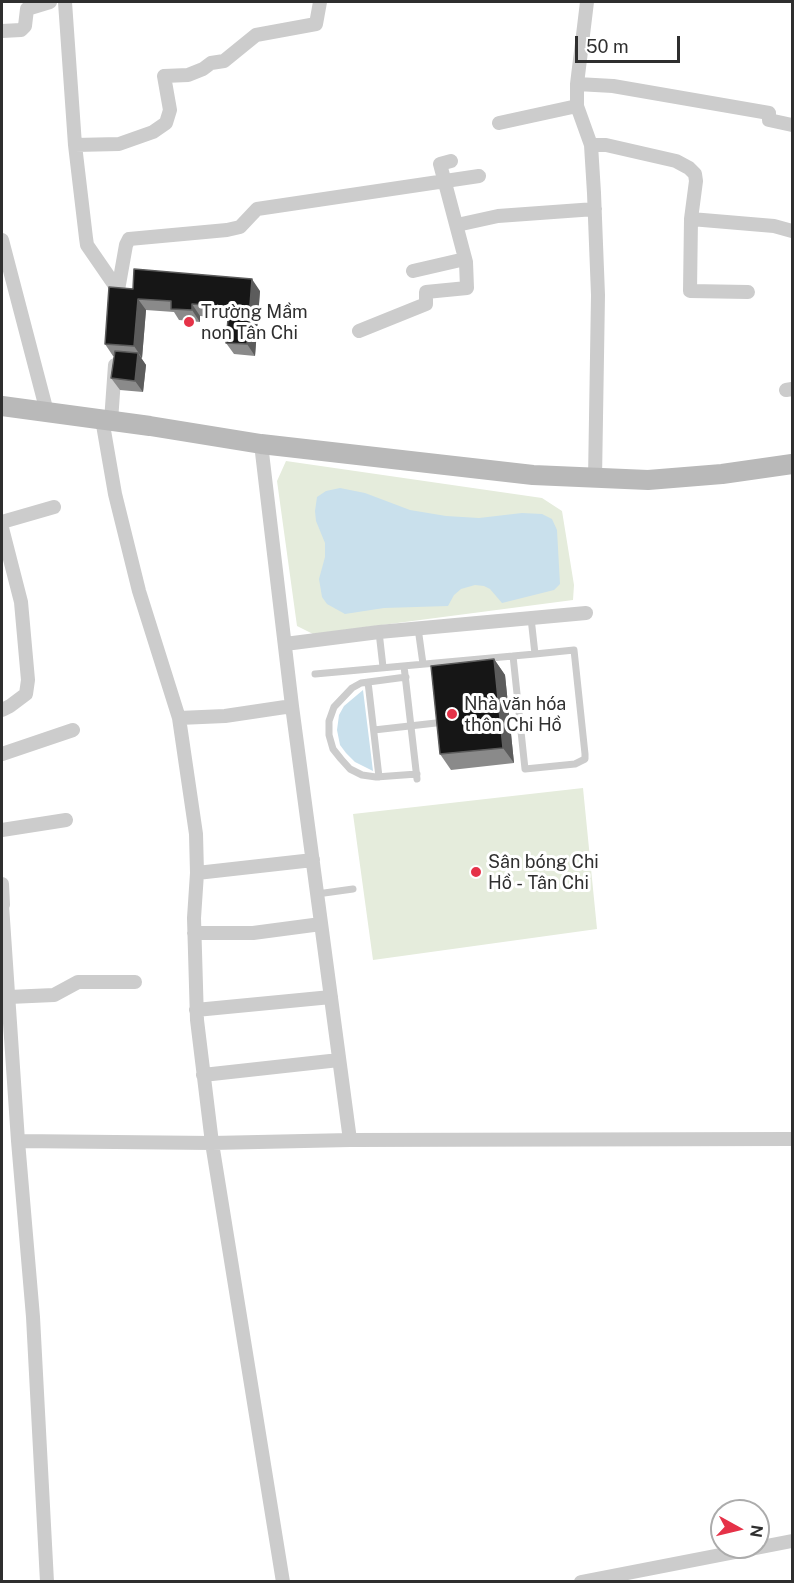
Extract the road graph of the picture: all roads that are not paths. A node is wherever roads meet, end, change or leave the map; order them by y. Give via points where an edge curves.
1 (50, 2) edge
2 (64, 2) edge
3 (320, 2) edge
4 (587, 2) edge
5 (2, 31) edge
6 (577, 84) junction
7 (577, 106) junction
8 (499, 123) dead end
9 (792, 125) edge
10 (75, 145) junction
11 (591, 145) junction
12 (451, 161) dead end
13 (478, 176) dead end
14 (443, 180) junction
15 (595, 209) junction
16 (691, 219) junction
17 (457, 225) junction
18 (792, 231) edge
19 (2, 240) edge
20 (465, 259) junction
21 (413, 271) dead end
22 (118, 291) junction
23 (748, 292) dead end
24 (119, 313) edge
25 (359, 331) dead end
26 (116, 349) edge
27 (2, 406) edge
28 (47, 412) junction
29 (106, 420) junction
30 (261, 444) junction
31 (792, 464) edge
32 (595, 479) junction
33 (54, 507) dead end
34 (2, 522) edge
35 (2, 528) edge
36 (586, 613) dead end
37 (531, 618) junction
38 (418, 628) junction
39 (379, 632) junction
40 (285, 644) junction
41 (535, 654) junction
42 (513, 656) junction
43 (423, 664) junction
44 (404, 666) junction
45 (383, 668) junction
46 (315, 674) dead end
47 (406, 677) junction
48 (368, 682) junction
49 (292, 706) junction
50 (2, 710) edge
51 (179, 718) junction
52 (436, 723) edge
53 (411, 726) junction
54 (73, 730) dead end
55 (374, 730) junction
56 (2, 754) edge
57 (379, 777) junction
58 (66, 820) dead end
59 (2, 830) edge
60 (313, 860) junction
61 (197, 873) junction
62 (2, 884) edge
63 (353, 889) dead end
64 (317, 894) junction
65 (2, 905) edge
66 (321, 924) junction
67 (194, 933) junction
68 (135, 982) dead end
69 (9, 997) junction
70 (331, 997) junction
71 (196, 1010) junction
72 (339, 1060) junction
73 (203, 1075) junction
74 (792, 1138) edge
75 (350, 1140) junction
76 (18, 1141) junction
77 (212, 1143) junction
78 (792, 1541) edge
79 (47, 1581) edge
80 (283, 1581) edge
81 (581, 1581) edge

1 - 5 street via 27,9 26,26 21,30
2 - 10 street
3 - 10 street via 316,24 256,35 224,61 188,75 164,76 170,110 166,123 153,132 119,144
4 - 6 street
6 - 7 street
6 - 9 street via 613,86 769,113 769,120
7 - 8 street
7 - 11 street
10 - 22 street via 87,244
11 - 15 street
11 - 16 street via 676,161 689,168 696,181
12 - 14 street via 440,164
13 - 14 street
14 - 17 street
14 - 22 street via 257,209 240,227 226,230 129,239
15 - 17 street via 498,216
15 - 32 street
16 - 18 street
16 - 23 street via 690,291
17 - 20 street
19 - 28 street
20 - 21 street
20 - 25 street via 467,288 426,292 426,304
22 - 24 street
26 - 29 street
27 - 28 street
28 - 29 street
29 - 30 street
29 - 51 street via 115,494 139,591
30 - 32 street
30 - 40 street
31 - 32 street via 668,479
33 - 34 street
35 - 50 street via 21,602 28,680 26,694
36 - 37 street
37 - 38 street
37 - 41 lane
38 - 39 street
38 - 43 lane
39 - 40 street
39 - 45 lane
40 - 49 street
41 - 42 lane
41 - 42 lane via 574,650 585,754 580,762 525,769
42 - 43 lane
43 - 44 lane
44 - 45 lane
44 - 47 lane
45 - 46 lane
47 - 48 lane
47 - 53 lane
48 - 55 lane
48 - 57 lane via 352,688 334,706 329,735 333,749 350,769
49 - 51 street
49 - 60 street
51 - 61 street via 196,834
52 - 53 lane
53 - 55 lane
53 - 57 lane via 417,776
54 - 56 street
55 - 57 lane
58 - 59 street
60 - 61 street
60 - 64 street
61 - 67 street
62 - 65 street
63 - 64 lane
64 - 66 street
65 - 69 street
66 - 67 street via 253,933
66 - 70 street
67 - 71 street
68 - 69 street via 78,982 54,995
69 - 76 street
70 - 71 street
70 - 72 street
71 - 73 street
72 - 73 street
72 - 75 street
73 - 77 street
74 - 75 street
75 - 77 street
76 - 77 street
76 - 79 street via 33,1317
77 - 80 street
78 - 81 street

